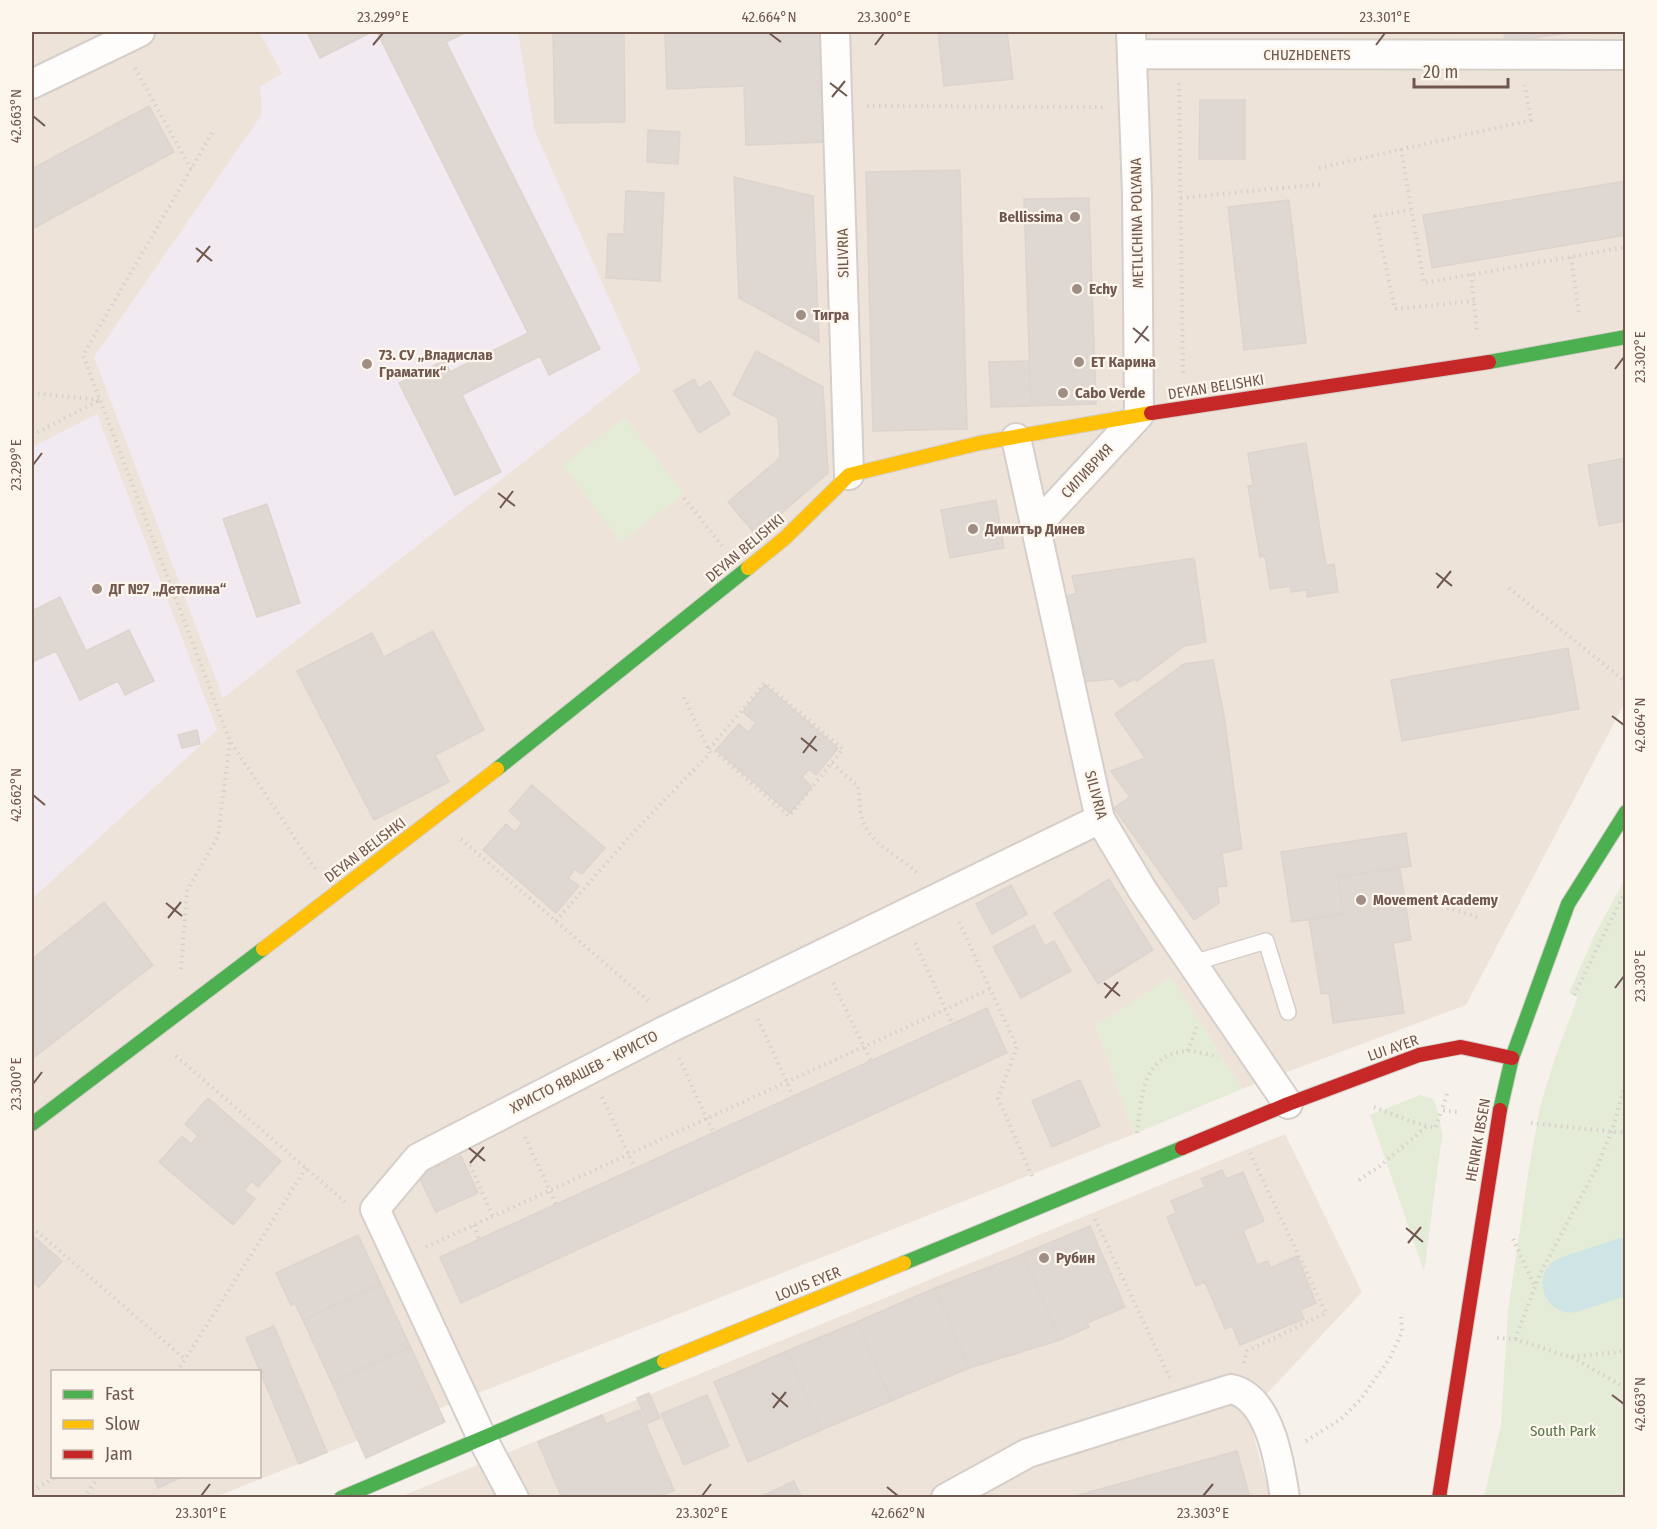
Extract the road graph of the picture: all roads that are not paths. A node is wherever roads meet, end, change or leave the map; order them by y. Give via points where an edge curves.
1 (835, 32) edge
2 (130, 36) edge
3 (1132, 43) edge
4 (1626, 55) edge
5 (32, 84) edge
6 (1626, 337) edge
7 (1139, 415) junction
8 (1016, 438) junction
9 (849, 475) junction
10 (1035, 527) junction
11 (1626, 812) edge
12 (1100, 819) junction
13 (1193, 963) junction
14 (1288, 1012) dead end
15 (1512, 1058) junction
16 (1288, 1104) junction
17 (32, 1124) edge
18 (483, 1438) junction
19 (341, 1497) edge
20 (514, 1497) edge
21 (946, 1497) edge
22 (1286, 1497) edge
23 (1439, 1497) edge

1 - 9 street, SILIVRIA
2 - 5 street
3 - 4 street, CHUZHDENETS via 1179,55
3 - 7 street, METLICHINA POLYANA
6 - 7 main road, DEYAN BELISHKI via 1532,356
7 - 8 main road, DEYAN BELISHKI
7 - 10 street, СИЛИВРИЯ
8 - 9 main road, DEYAN BELISHKI
8 - 10 street, SILIVRIA
9 - 17 main road, DEYAN BELISHKI via 785,538 436,817
10 - 12 street, SILIVRIA
11 - 15 main road, HENRIK IBSEN via 1568,904
12 - 13 street, SILIVRIA
12 - 18 street, ХРИСТО ЯВАШЕВ - КРИСТО via 666,1030 418,1158 375,1209
13 - 14 lane via 1266,941
13 - 16 street, SILIVRIA
15 - 16 main road, LUI AYER via 1461,1047 1419,1055
15 - 23 main road, HENRIK IBSEN via 1479,1232
16 - 18 main road, LOUIS EYER
18 - 19 main road, LOUIS EYER
18 - 20 street
21 - 22 street via 1028,1453 1225,1389 1249,1396 1259,1408 1278,1455

